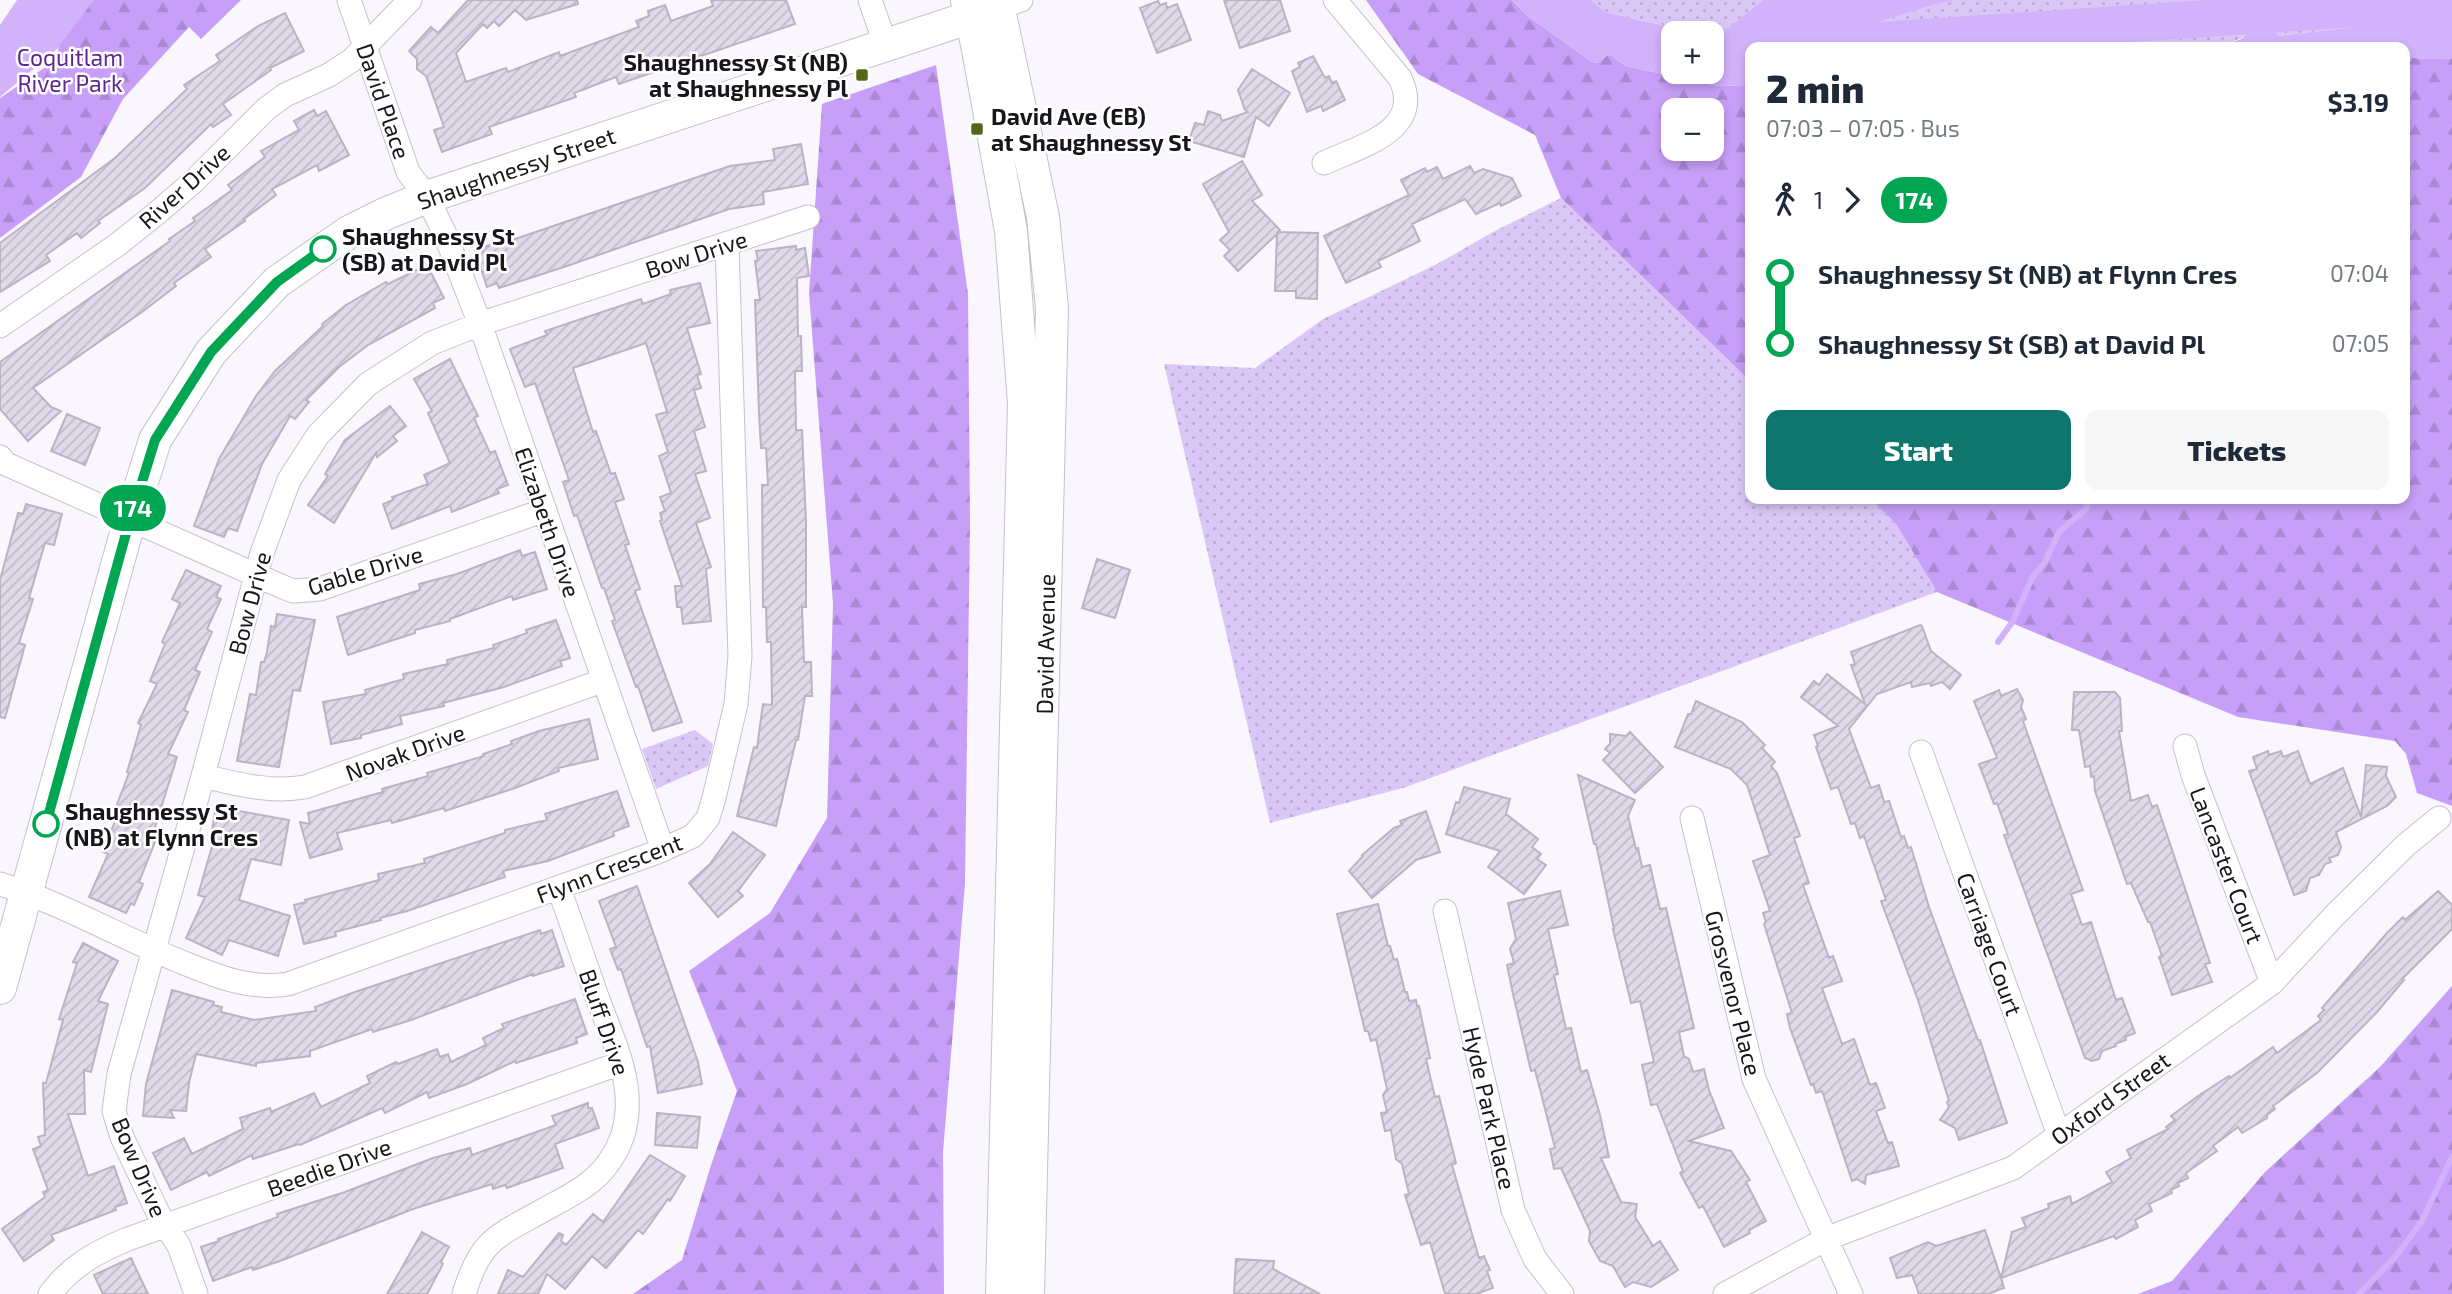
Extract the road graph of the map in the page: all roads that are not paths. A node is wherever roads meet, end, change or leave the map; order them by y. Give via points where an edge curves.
1 (349, 0) edge
2 (410, 0) edge
3 (870, 0) edge
4 (1335, 0) edge
5 (991, 5) edge
6 (886, 46) junction
7 (365, 47) junction
8 (1324, 163) dead end
9 (427, 197) junction
10 (808, 217) dead end
11 (727, 244) junction
12 (480, 324) junction
13 (0, 326) edge
14 (2, 469) edge
15 (545, 510) junction
16 (130, 520) junction
17 (256, 575) junction
18 (602, 681) junction
19 (2185, 746) dead end
20 (1922, 752) dead end
21 (202, 776) junction
22 (1692, 818) dead end
23 (2439, 818) dead end
24 (663, 850) junction
25 (13, 889) edge
26 (559, 889) junction
27 (1444, 911) dead end
28 (153, 950) junction
29 (2272, 983) junction
30 (0, 988) edge
31 (621, 1063) junction
32 (2059, 1135) junction
33 (165, 1226) junction
34 (1828, 1238) junction
35 (51, 1294) edge
36 (196, 1294) edge
37 (464, 1294) edge
38 (1002, 1294) edge
39 (1028, 1294) edge
40 (1562, 1294) edge
41 (1725, 1294) edge
42 (1852, 1294) edge

1 - 7 street, David Place
2 - 7 street, River Drive
3 - 6 street
4 - 8 street via 1400,78 1406,107 1401,120 1388,132
5 - 6 main road, Shaughnessy Street
5 - 38 main road, David Avenue via 1024,403
5 - 39 main road, David Avenue via 1043,217 1052,308
6 - 9 main road, Shaughnessy Street
7 - 9 street, David Place via 408,172
7 - 13 street, River Drive via 329,75 266,109 158,213
9 - 12 street, Elizabeth Drive
9 - 16 main road, Shaughnessy Street via 349,232 277,282 211,352 155,440
10 - 11 street, Bow Drive
11 - 12 street, Bow Drive
11 - 24 street, Flynn Crescent via 739,681 708,818 693,836
12 - 15 street, Elizabeth Drive
12 - 17 street, Bow Drive via 432,342 368,384 318,435 289,480
14 - 16 street, Gable Drive
15 - 17 street, Gable Drive via 320,589 293,591
15 - 18 street, Elizabeth Drive
16 - 17 street, Gable Drive
16 - 25 main road, Shaughnessy Street
17 - 21 street, Bow Drive
18 - 21 street, Novak Drive via 305,787 267,789
18 - 24 street, Elizabeth Drive
19 - 29 street, Lancaster Court
20 - 32 street, Carriage Court
21 - 28 street, Bow Drive
22 - 34 street, Grosvenor Place via 1754,1079
23 - 29 street, Oxford Street via 2334,915
24 - 26 street, Flynn Crescent
25 - 28 street, Flynn Crescent
25 - 30 main road, Shaughnessy Street
26 - 28 street, Flynn Crescent via 281,985 226,980
26 - 31 street, Bluff Drive
27 - 40 street, Hyde Park Place via 1513,1210 1535,1259
28 - 33 street, Bow Drive via 119,1074 114,1111
29 - 32 street, Oxford Street
31 - 33 street, Beedie Drive
31 - 37 street, Bluff Drive via 626,1122 609,1162 575,1193 487,1246 472,1266
32 - 34 street, Oxford Street via 2013,1168
33 - 35 street, Beedie Drive via 94,1254 70,1270
33 - 36 street, Bow Drive via 179,1246
34 - 41 street, Oxford Street
34 - 42 street, Grosvenor Place

